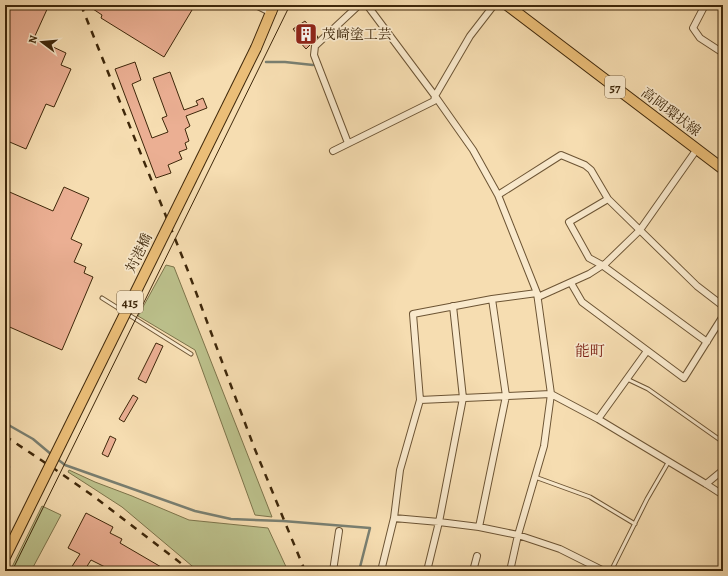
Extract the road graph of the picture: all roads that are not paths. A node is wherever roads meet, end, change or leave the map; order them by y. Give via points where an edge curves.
1 (258, 5) edge
2 (359, 5) edge
3 (367, 5) edge
4 (494, 5) edge
5 (507, 5) edge
6 (705, 5) edge
7 (273, 9) edge
8 (723, 53) edge
9 (435, 96) junction
10 (348, 143) junction
11 (697, 149) junction
12 (334, 151) dead end
13 (723, 169) edge
14 (498, 195) junction
15 (608, 198) junction
16 (640, 230) junction
17 (602, 265) junction
18 (571, 283) junction
19 (537, 295) junction
20 (102, 298) dead end
21 (492, 299) junction
22 (453, 306) junction
23 (723, 306) edge
24 (723, 316) edge
25 (707, 342) junction
26 (647, 351) junction
27 (191, 354) dead end
28 (627, 379) junction
29 (551, 394) junction
30 (506, 396) junction
31 (463, 398) junction
32 (420, 400) junction
33 (598, 419) junction
34 (723, 442) edge
35 (669, 461) junction
36 (723, 470) edge
37 (535, 477) junction
38 (706, 484) junction
39 (723, 495) edge
40 (394, 518) junction
41 (439, 522) junction
42 (635, 524) junction
43 (479, 527) junction
44 (339, 531) dead end
45 (518, 535) junction
46 (5, 556) edge
47 (477, 556) dead end
48 (333, 571) edge
49 (381, 571) edge
50 (427, 571) edge
51 (473, 571) edge
52 (510, 571) edge
53 (604, 571) edge
54 (611, 571) edge

1 - 7 street
2 - 10 street via 316,46 314,55
3 - 9 street
4 - 9 street via 470,36
5 - 11 main road, 高岡環状線 / 57
6 - 8 street via 693,28 700,38
7 - 46 main road, 対港橋 / 415, bridge
9 - 10 street via 434,100
9 - 14 street via 474,150
10 - 12 street
11 - 13 main road, 高岡環状線 / 57
11 - 16 street
14 - 15 street via 561,154 591,170
14 - 19 street
15 - 16 street
15 - 17 street via 569,222 589,258
16 - 17 street
16 - 23 street via 697,286
17 - 18 street
17 - 25 street
18 - 19 street
18 - 26 street via 582,302
19 - 21 street
19 - 29 street
20 - 27 lane
21 - 22 street
21 - 30 street
22 - 31 street
22 - 32 street via 413,314
24 - 25 street
25 - 26 street via 684,378
26 - 28 street
28 - 33 street
28 - 34 lane via 648,389
29 - 30 street
29 - 33 street
29 - 37 street via 544,446
30 - 31 street
30 - 43 street
31 - 32 street
31 - 41 street
32 - 40 street via 400,470
33 - 35 street
35 - 38 street
35 - 42 lane
36 - 38 street
37 - 42 lane via 590,498
37 - 45 street
38 - 39 street
40 - 41 street
40 - 49 street
41 - 43 street
41 - 50 street
42 - 54 lane
43 - 45 street
44 - 48 street
45 - 52 street
45 - 53 street via 560,549
47 - 51 street

